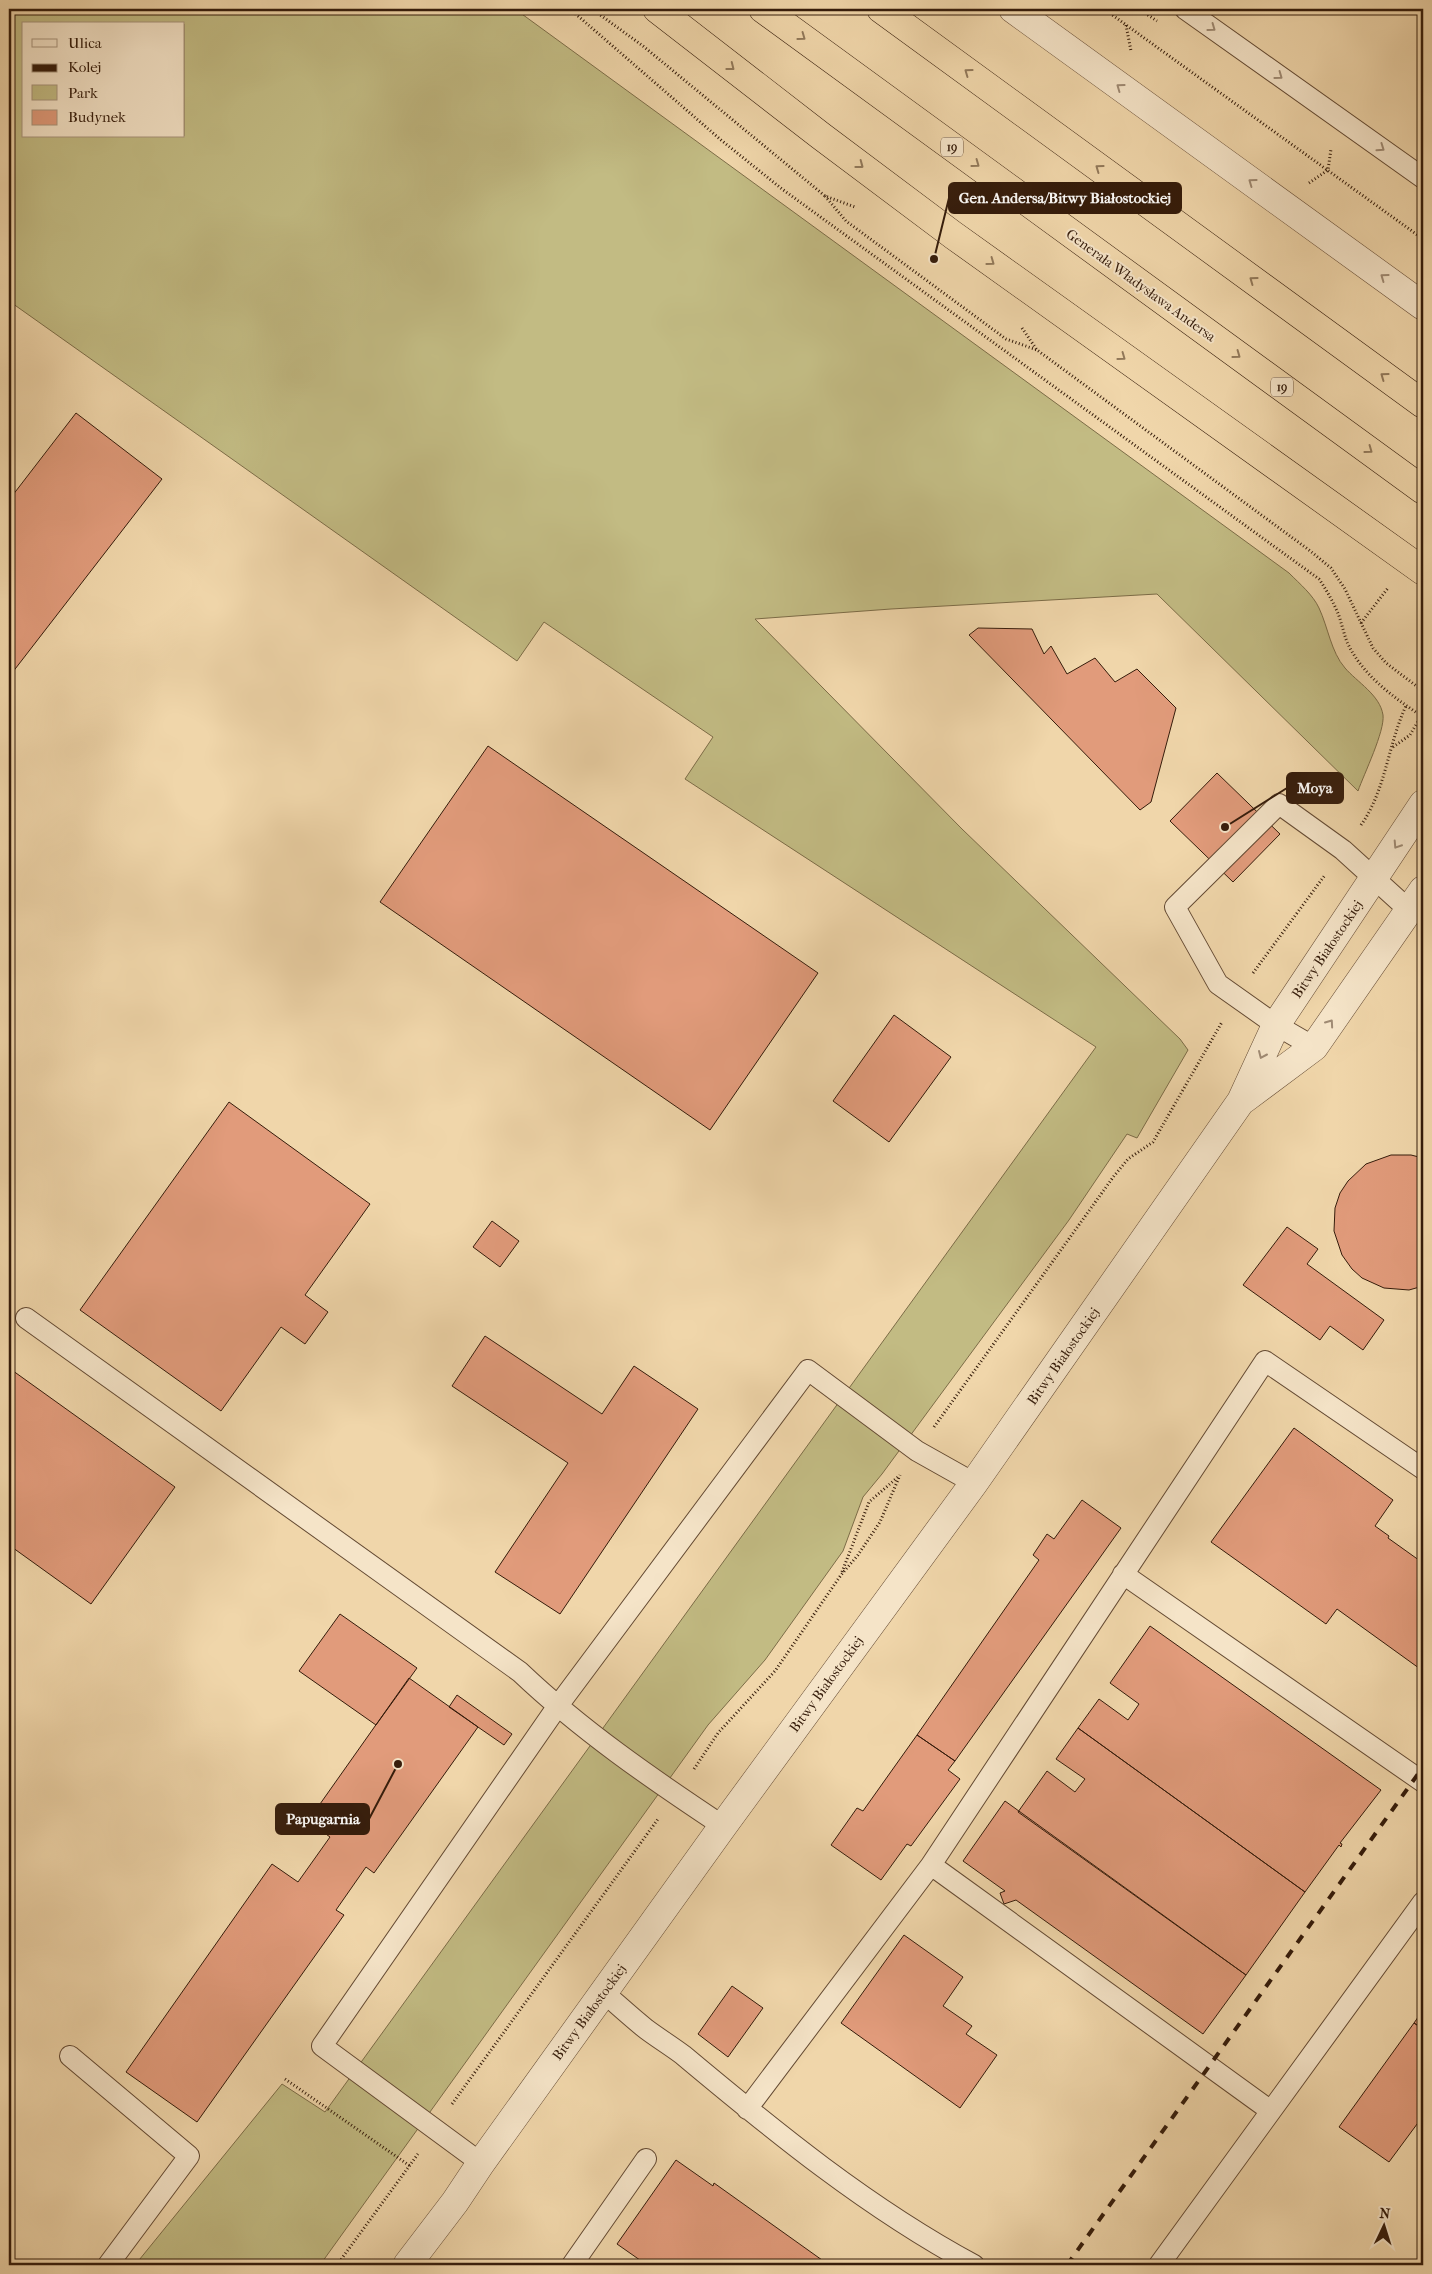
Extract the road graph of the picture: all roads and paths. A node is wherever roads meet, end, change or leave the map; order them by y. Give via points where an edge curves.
1 (570, 9) edge
2 (592, 9) edge
3 (657, 9) edge
4 (763, 9) edge
5 (881, 9) edge
6 (1013, 9) edge
7 (1104, 9) edge
8 (1185, 9) edge
9 (1126, 25) junction
10 (1132, 53) dead end
11 (1331, 148) dead end
12 (1328, 170) junction
13 (1423, 178) edge
14 (1305, 187) dead end
15 (824, 196) junction
16 (863, 209) dead end
17 (1423, 239) edge
18 (1423, 306) edge
19 (1019, 324) dead end
20 (1037, 350) junction
21 (1423, 404) edge
22 (1423, 490) edge
23 (1423, 571) edge
24 (1423, 691) edge
25 (1406, 706) junction
26 (1423, 715) edge
27 (1393, 748) junction
28 (1423, 804) edge
29 (1343, 850) junction
30 (1375, 878) junction
31 (1416, 900) edge
32 (1236, 997) junction
33 (1276, 1025) junction
34 (1314, 1046) junction
35 (1242, 1101) junction
36 (26, 1318) dead end
37 (917, 1451) junction
38 (1423, 1469) edge
39 (974, 1483) junction
40 (1123, 1574) junction
41 (841, 1576) junction
42 (557, 1707) junction
43 (1423, 1782) edge
44 (676, 1795) junction
45 (723, 1826) junction
46 (931, 1865) junction
47 (1423, 1902) edge
48 (603, 1992) junction
49 (70, 2056) dead end
50 (285, 2079) dead end
51 (747, 2109) junction
52 (1271, 2112) junction
53 (434, 2129) junction
54 (646, 2159) dead end
55 (481, 2162) junction
56 (410, 2166) junction
57 (108, 2265) edge
58 (337, 2265) edge
59 (407, 2265) edge
60 (572, 2265) edge
61 (974, 2265) edge
62 (1159, 2265) edge

1 - 25 path via 782,189 1319,579 1329,594 1357,660 1373,679
2 - 15 path via 642,46
3 -> 23 highway via 993,264
4 -> 22 highway, Generała Władysława Andersa / 19
21 -> 5 highway
18 -> 6 street
7 - 9 path
8 -> 13 lane
9 - 10 path
9 - 12 path
11 - 12 path
12 - 14 path
12 - 17 path
15 - 16 path
15 - 20 path via 846,222 1006,339
19 - 20 path
20 - 24 path via 1331,568 1345,589 1372,648
25 - 26 path
25 - 27 path via 1396,726
26 - 27 path via 1410,735
27 - 29 path via 1368,816
28 -> 30 street, Bitwy Białostockiej
29 - 30 lane
29 - 32 path
29 - 32 lane via 1279,804 1175,907 1218,984
30 - 31 lane
30 - 33 street, Bitwy Białostockiej
34 -> 31 street, Bitwy Białostockiej
32 - 33 lane
32 - 37 path via 1153,1142 1128,1159 1114,1176
33 - 34 lane
33 -> 35 street, Bitwy Białostockiej
34 - 35 street, Bitwy Białostockiej
35 - 39 street, Bitwy Białostockiej
36 - 42 lane via 520,1672
37 - 39 lane
37 - 42 lane via 808,1370
38 - 40 lane via 1265,1361
39 - 45 street, Bitwy Białostockiej
40 - 43 lane
40 - 46 lane
41 - 41 path via 880,1522 901,1475 869,1502
41 - 44 path via 775,1671 718,1733
42 - 44 lane
42 - 53 lane via 322,2046
44 - 45 lane
44 - 53 path
45 - 48 street, Bitwy Białostockiej
46 - 51 lane
46 - 52 lane
47 - 52 lane
48 - 51 lane
48 - 55 street, Bitwy Białostockiej
49 - 57 lane via 189,2156
50 - 56 path
51 - 61 lane via 854,2192 928,2240
52 - 62 lane
53 - 55 lane
53 - 56 path
54 - 60 lane
55 - 59 street, Bitwy Białostockiej
56 - 58 path

